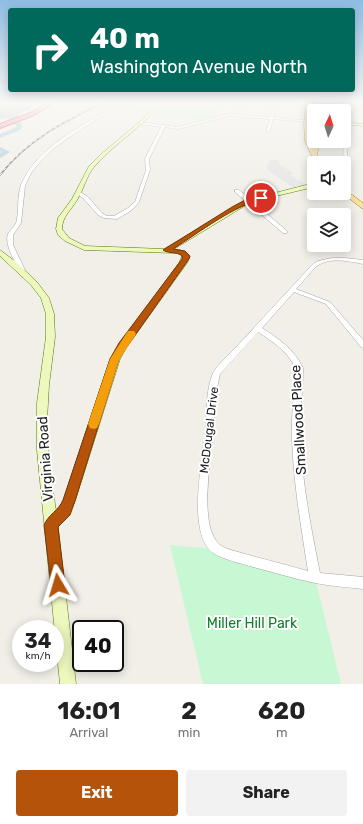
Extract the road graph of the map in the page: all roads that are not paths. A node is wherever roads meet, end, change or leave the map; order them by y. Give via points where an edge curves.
1 (71, 135) edge
2 (126, 135) edge
3 (159, 135) edge
4 (310, 148) edge
5 (316, 148) edge
6 (315, 153) junction
7 (316, 156) edge
8 (307, 187) edge
9 (237, 191) dead end
10 (78, 193) junction
11 (351, 197) edge
12 (249, 201) junction
13 (363, 207) edge
14 (285, 232) dead end
15 (167, 250) junction
16 (0, 252) edge
17 (363, 262) edge
18 (22, 270) junction
19 (292, 290) junction
20 (258, 328) junction
21 (363, 345) edge
22 (51, 525) junction
23 (315, 578) junction
24 (363, 583) edge
25 (68, 684) edge

1 - 18 street via 50,149 33,168 23,186 19,224 10,235 10,245
2 - 10 street via 88,170
3 - 10 street via 148,159 148,170 136,202 130,209 115,218 106,217
4 - 6 main road
5 - 6 main road
6 - 7 main road
8 - 12 street
9 - 12 street
10 - 15 street via 59,224 61,234 70,243 89,249
11 - 13 main road
12 - 14 street
12 - 15 street
15 - 22 street via 182,252 186,259 115,359 69,501 65,510
16 - 18 street, Virginia Road
17 - 19 street, McDougal Drive via 345,259 321,262 315,265
18 - 22 street, Virginia Road via 48,304 50,316 51,334 42,410 42,439
19 - 20 street, McDougal Drive
19 - 21 street via 328,303
20 - 23 street, Smallwood Place via 289,351 299,368 296,437 304,516
20 - 23 street, McDougal Drive via 217,373 213,384 202,507 207,533 214,547 237,557
22 - 25 street, Virginia Road
23 - 24 street

